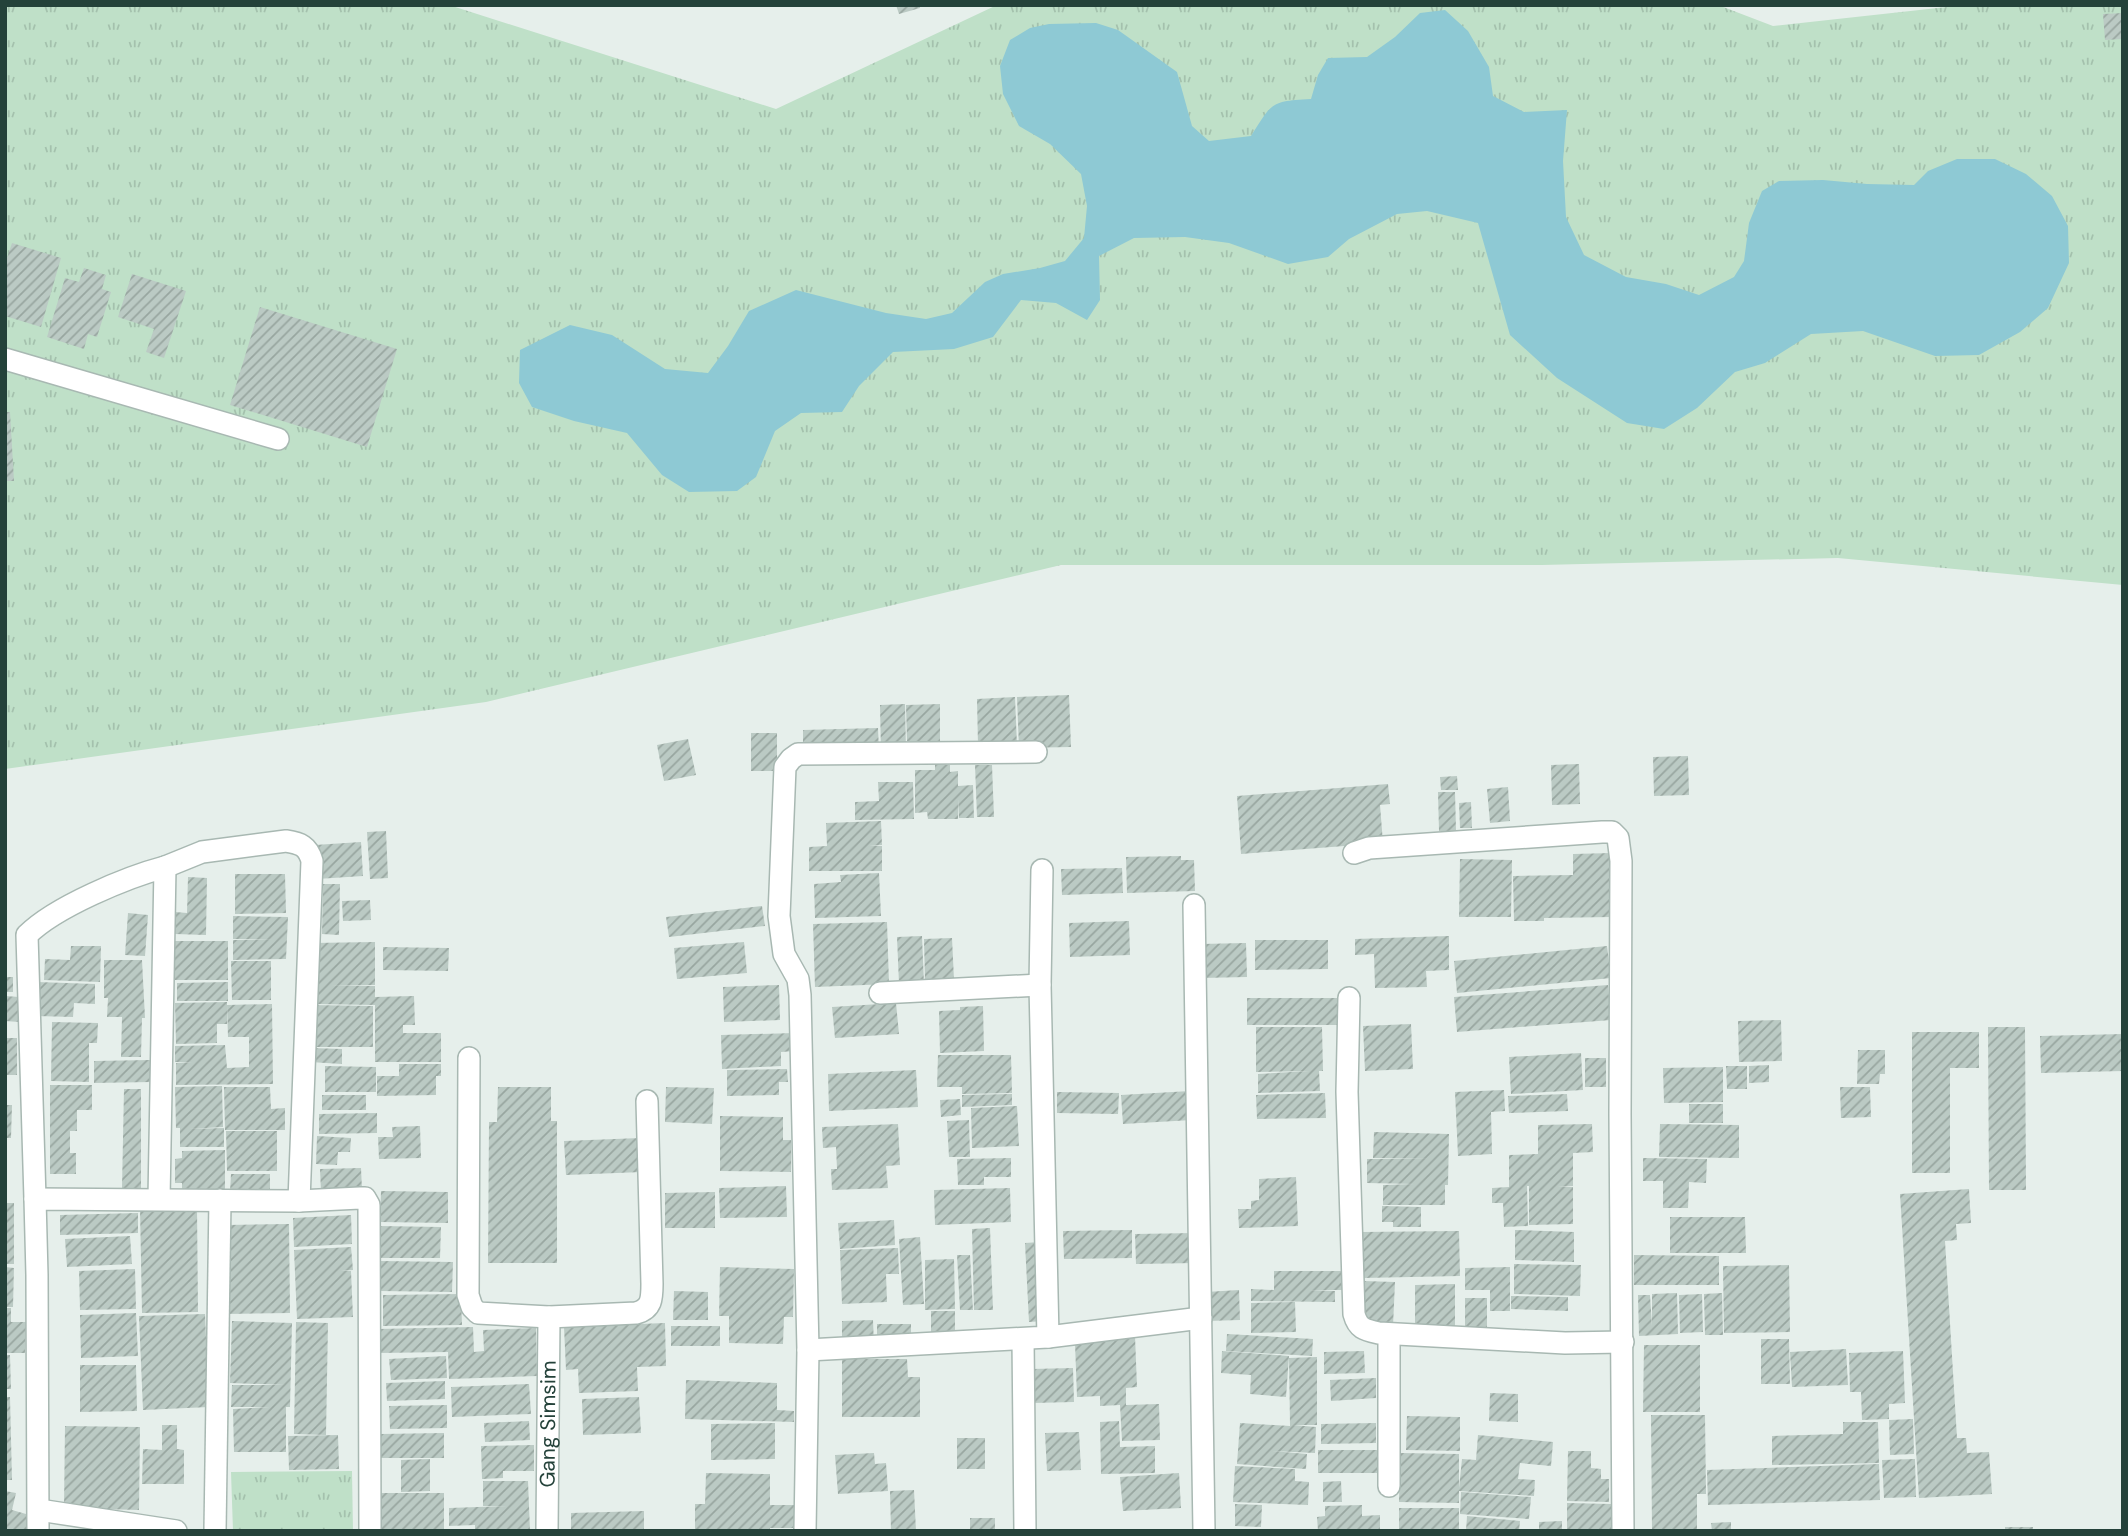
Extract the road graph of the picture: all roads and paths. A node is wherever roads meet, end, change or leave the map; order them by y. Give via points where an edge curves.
1 (6, 359) edge
2 (278, 439) dead end
3 (1036, 752) dead end
4 (1354, 853) dead end
5 (165, 867) junction
6 (1042, 870) dead end
7 (1194, 905) dead end
8 (1040, 985) junction
9 (880, 993) dead end
10 (1349, 998) dead end
11 (469, 1058) dead end
12 (648, 1101) dead end
13 (35, 1199) junction
14 (159, 1199) junction
15 (220, 1200) junction
16 (299, 1201) junction
17 (550, 1317) junction
18 (1201, 1318) junction
19 (1389, 1334) junction
20 (1048, 1337) junction
21 (1023, 1339) junction
22 (1623, 1342) junction
23 (808, 1350) junction
24 (1389, 1486) dead end
25 (38, 1520) edge
26 (176, 1531) edge
27 (215, 1531) edge
28 (370, 1531) edge
29 (547, 1531) edge
30 (805, 1531) edge
31 (1025, 1531) edge
32 (1203, 1531) edge
33 (1623, 1531) edge

1 - 2 street
3 - 23 street via 799,754 785,767 779,916 784,954 798,979 800,995
4 - 22 street via 1369,848 1602,832 1612,832 1618,838 1622,861
5 - 13 street via 137,874 61,911 27,935
5 - 14 street
5 - 16 street via 202,852 286,841 310,853
6 - 8 street
7 - 18 street
8 - 9 street
8 - 20 street
10 - 19 street via 1354,1314 1361,1329
11 - 17 street via 471,1307 478,1313
12 - 17 street via 649,1306 636,1313
13 - 14 street
13 - 25 street
14 - 15 street
15 - 16 street
15 - 27 street
16 - 28 street via 365,1198 369,1205
17 - 29 street, Gang Simsim
18 - 20 street
18 - 32 street
19 - 22 street
19 - 24 street
20 - 21 street
21 - 23 street
21 - 31 street
22 - 33 street
23 - 30 street
25 - 26 street

